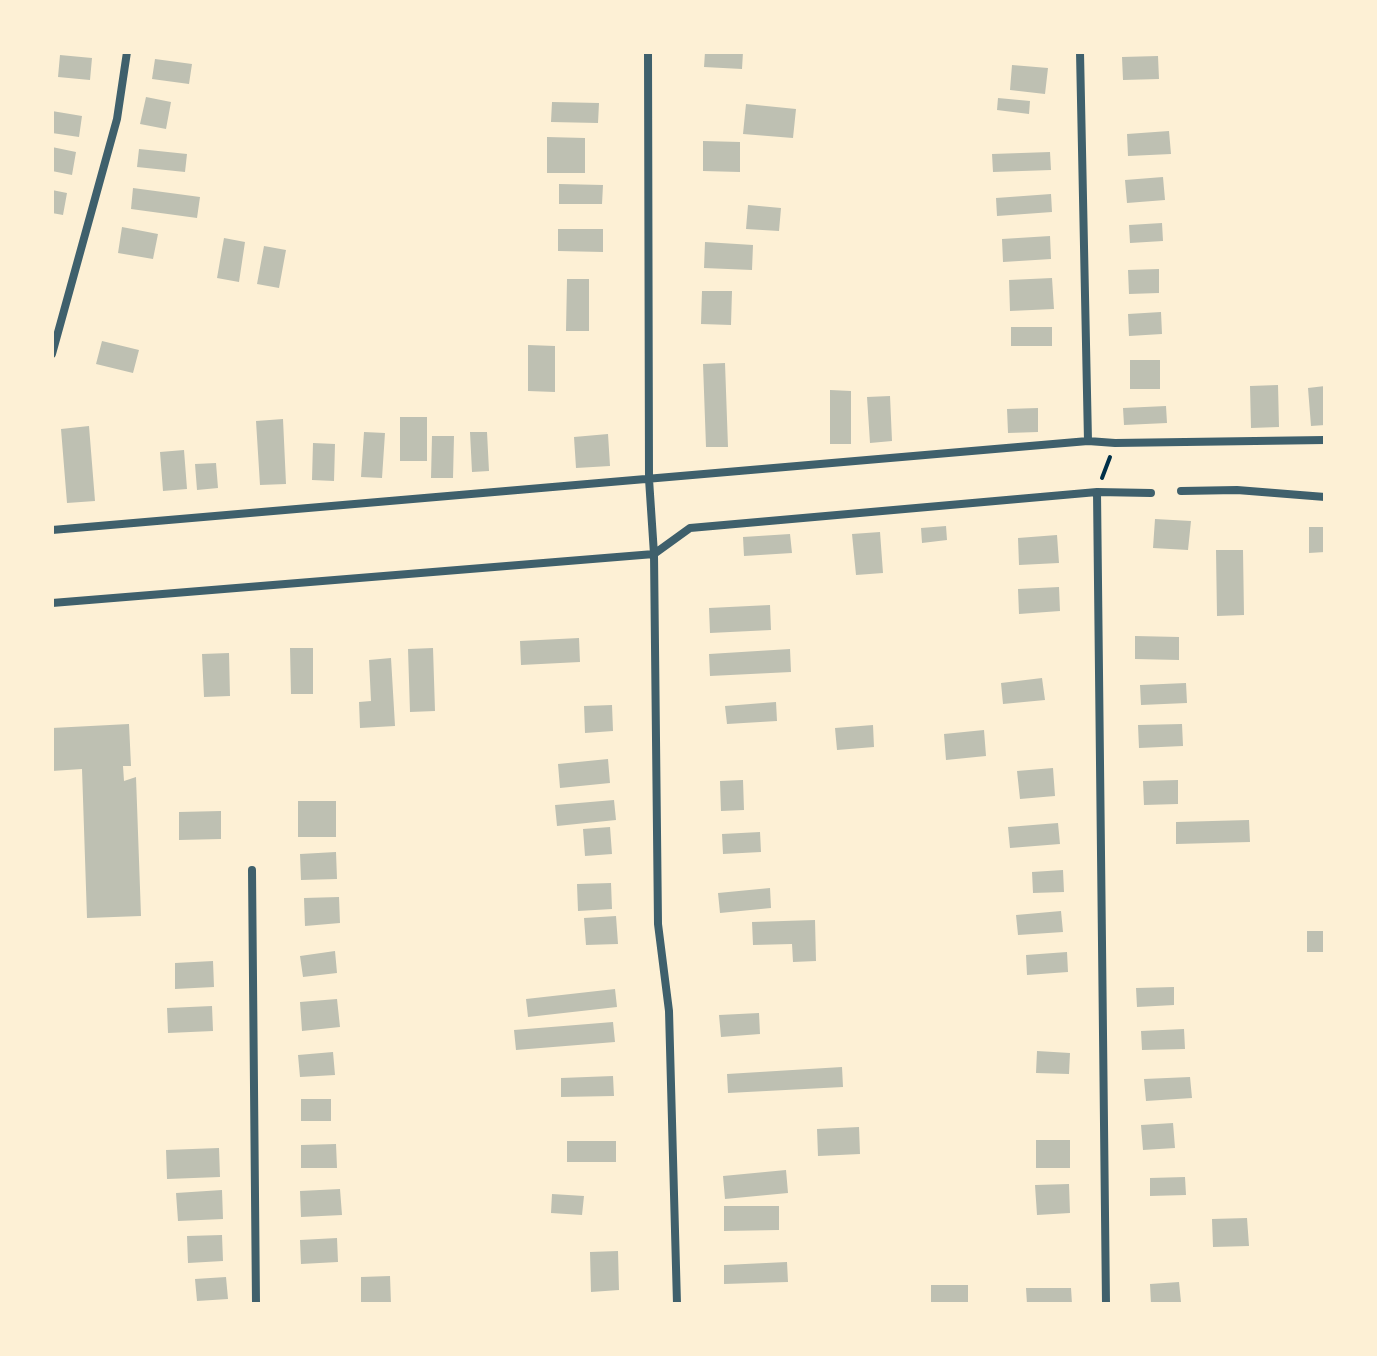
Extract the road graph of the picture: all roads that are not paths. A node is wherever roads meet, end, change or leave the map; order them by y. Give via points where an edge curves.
1 (127, 52) edge
2 (648, 52) edge
3 (1080, 52) edge
4 (52, 354) edge
5 (1325, 440) edge
6 (1088, 441) junction
7 (649, 479) junction
8 (1181, 491) dead end
9 (1097, 492) junction
10 (1151, 493) dead end
11 (1325, 497) edge
12 (52, 530) edge
13 (654, 554) junction
14 (52, 603) edge
15 (252, 870) dead end
16 (256, 1304) edge
17 (677, 1304) edge
18 (1106, 1304) edge

1 - 4 street via 117,119
2 - 7 street
3 - 6 street
5 - 6 street
6 - 7 street
7 - 12 street
7 - 13 street
8 - 11 street
9 - 10 street
9 - 13 street via 690,528
9 - 18 street
13 - 14 street
13 - 17 street via 658,924 669,1011
15 - 16 street

